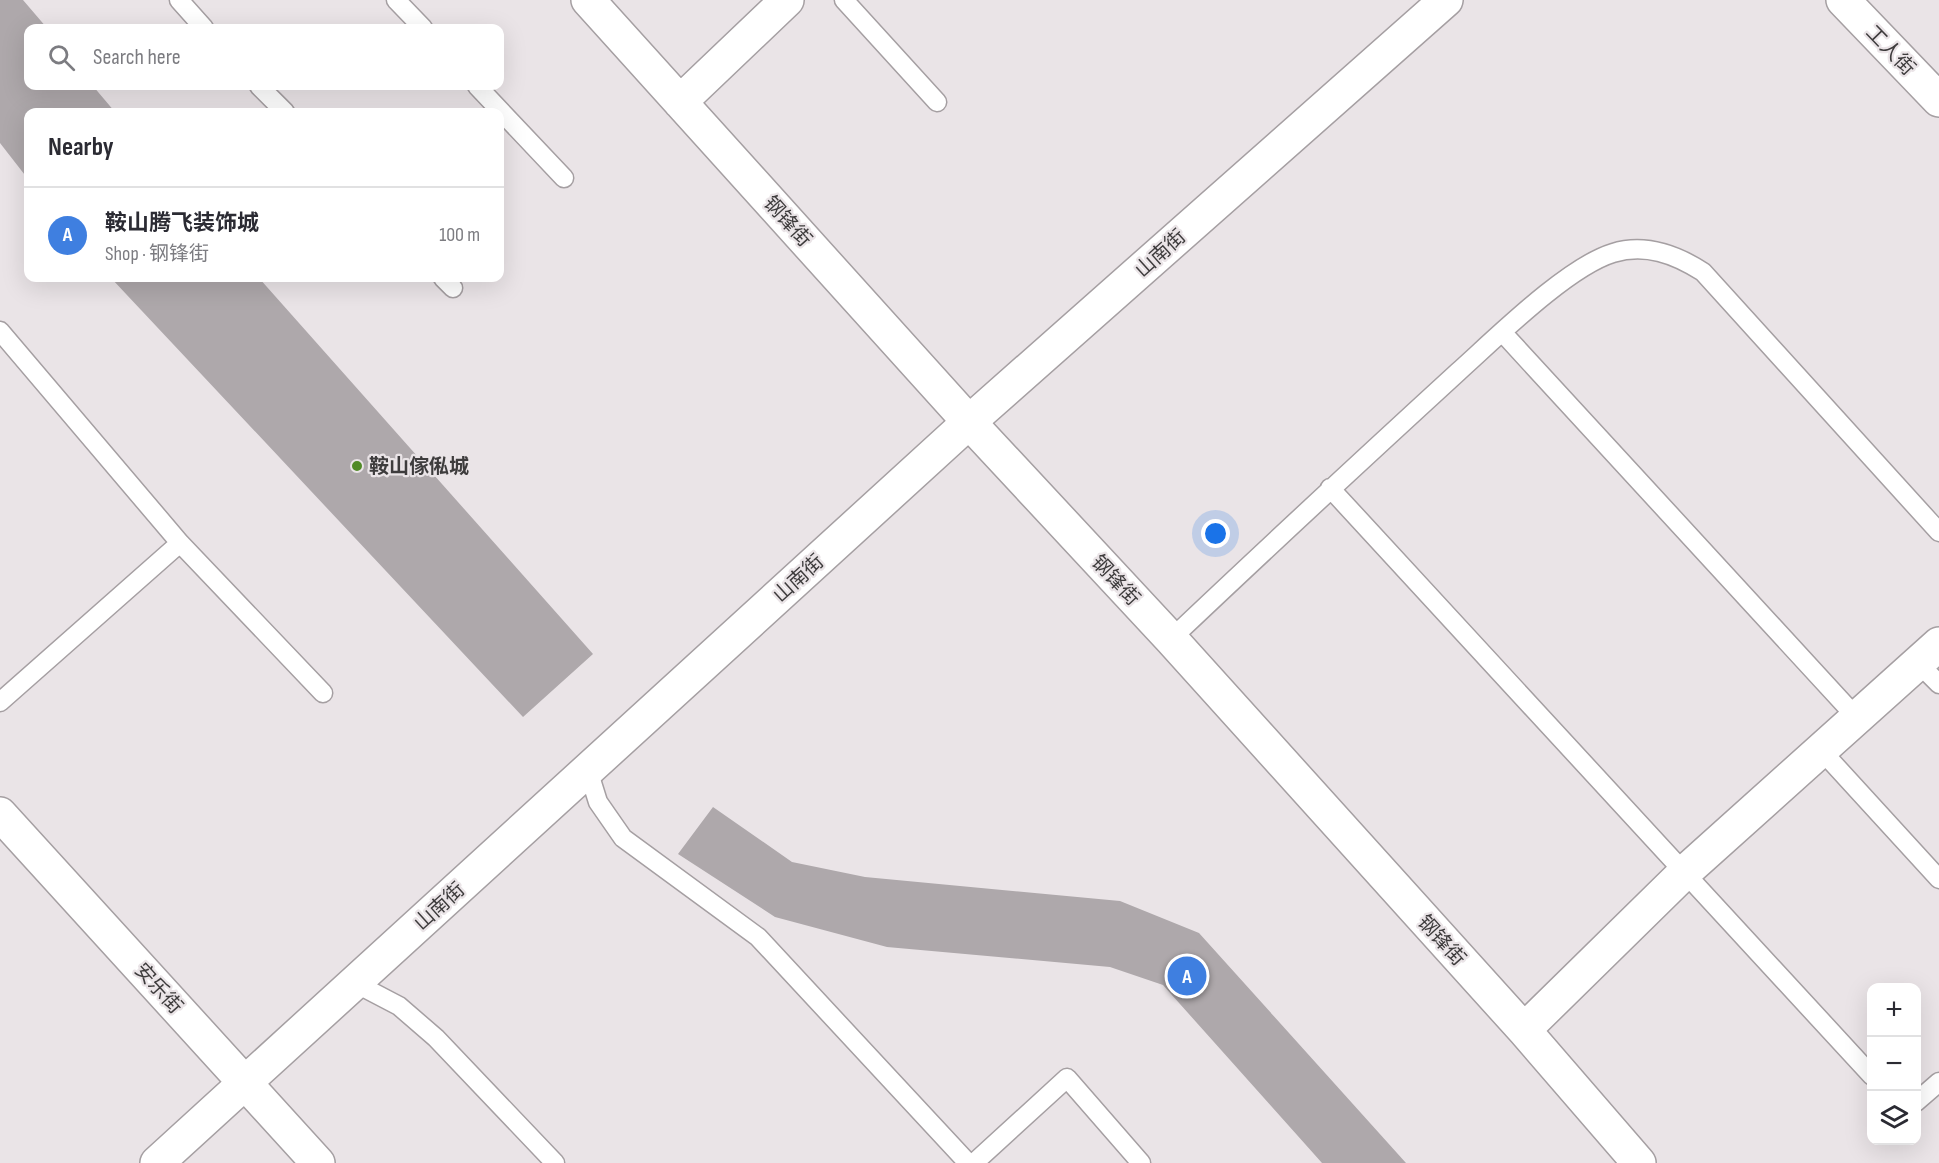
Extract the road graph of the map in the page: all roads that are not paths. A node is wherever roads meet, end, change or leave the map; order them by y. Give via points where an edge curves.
1 (179, 0) edge
2 (396, 0) edge
3 (588, 0) edge
4 (787, 0) edge
5 (844, 0) edge
6 (1446, 0) edge
7 (1843, 0) edge
8 (200, 24) edge
9 (419, 24) edge
10 (263, 90) edge
11 (481, 90) edge
12 (1939, 100) edge
13 (680, 102) junction
14 (937, 102) dead end
15 (281, 108) edge
16 (498, 108) edge
17 (504, 115) edge
18 (564, 178) dead end
19 (0, 331) edge
20 (1502, 332) junction
21 (969, 422) junction
22 (1330, 488) junction
23 (1939, 532) edge
24 (180, 543) junction
25 (1171, 639) junction
26 (1932, 664) edge
27 (323, 693) dead end
28 (0, 702) edge
29 (1857, 718) junction
30 (1821, 750) junction
31 (588, 770) junction
32 (0, 814) edge
33 (1685, 872) junction
34 (1939, 879) edge
35 (355, 982) junction
36 (1524, 1030) junction
37 (1867, 1071) edge
38 (246, 1082) junction
39 (1939, 1082) edge
40 (1921, 1098) edge
41 (157, 1163) edge
42 (318, 1163) edge
43 (555, 1163) edge
44 (968, 1163) edge
45 (974, 1163) edge
46 (1141, 1163) edge
47 (1640, 1163) edge

1 - 8 lane
2 - 9 lane
3 - 13 street, 钢锋街
4 - 13 street
5 - 14 lane
6 - 21 street, 山南街
7 - 12 street, 工人街
10 - 15 lane
11 - 16 lane
13 - 21 street, 钢锋街
17 - 18 lane
19 - 24 lane
20 - 22 lane
20 - 23 lane via 1568,279 1611,254 1635,248 1681,258 1703,272
20 - 29 lane
21 - 25 street, 钢锋街
21 - 31 street, 山南街
22 - 25 lane
22 - 33 lane
24 - 27 lane
24 - 28 lane
25 - 36 street, 钢锋街
26 - 29 street
29 - 30 street
30 - 33 street
30 - 34 lane
31 - 35 street, 山南街
31 - 44 lane via 598,802 623,838 758,938
32 - 38 street, 安乐街
33 - 36 street
33 - 37 lane
35 - 38 street, 山南街
35 - 43 lane via 399,1006 436,1038
36 - 47 street, 钢锋街
38 - 41 street, 山南街
38 - 42 street, 安乐街
39 - 40 lane
45 - 46 lane via 1067,1078

